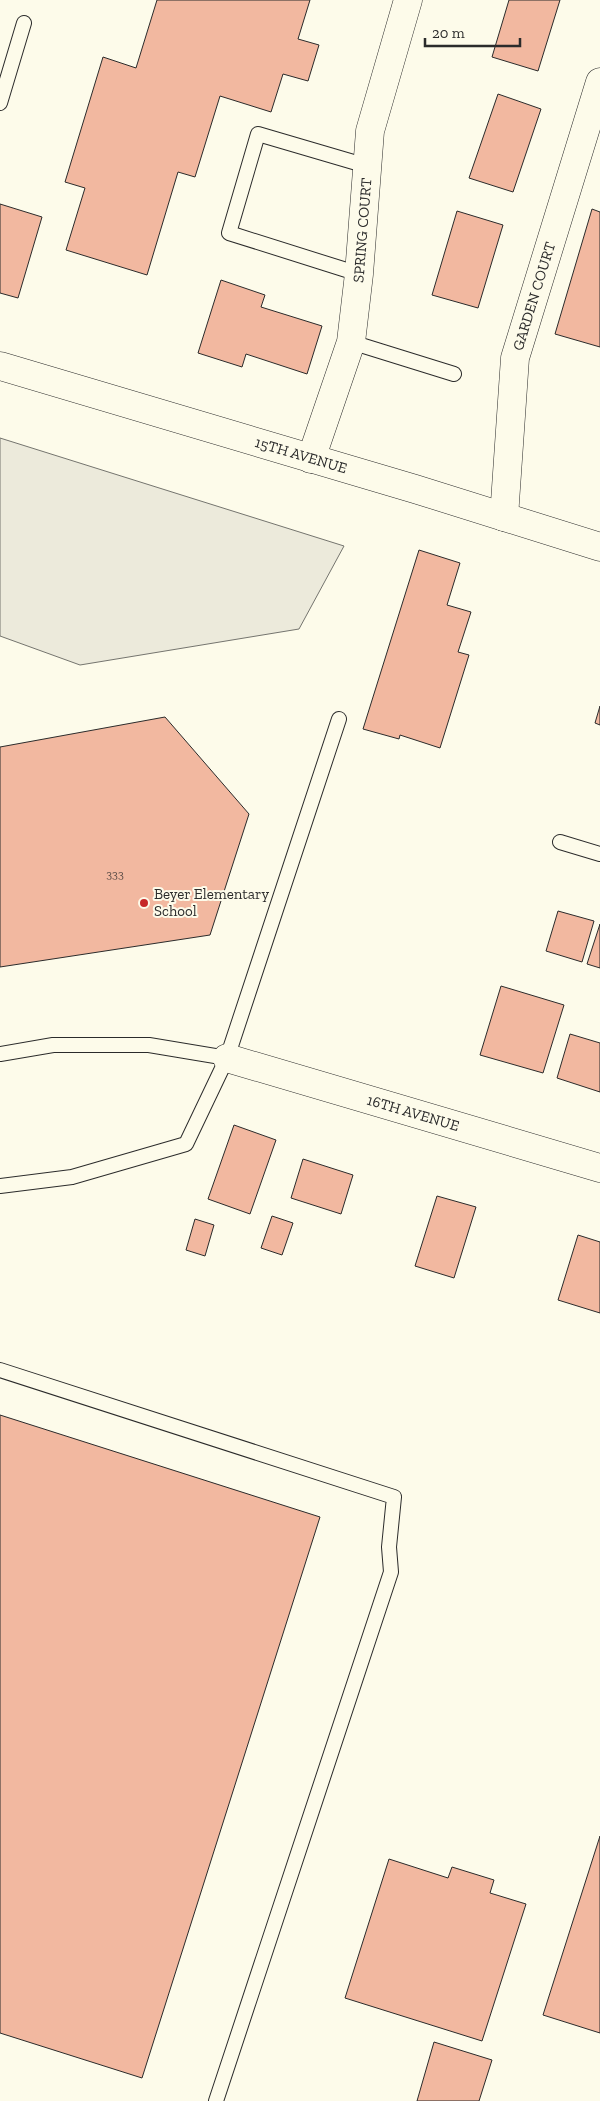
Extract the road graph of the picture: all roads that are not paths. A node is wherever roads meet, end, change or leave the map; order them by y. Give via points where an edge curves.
1 (408, 0) edge
2 (24, 24) dead end
3 (600, 82) edge
4 (0, 103) edge
5 (367, 166) junction
6 (359, 274) junction
7 (351, 342) junction
8 (0, 366) edge
9 (454, 374) dead end
10 (311, 459) junction
11 (504, 517) junction
12 (600, 547) edge
13 (339, 719) dead end
14 (560, 842) dead end
15 (600, 854) edge
16 (0, 1054) edge
17 (226, 1058) junction
18 (600, 1168) edge
19 (0, 1186) edge
20 (0, 1370) edge
21 (216, 2101) edge

1 - 5 street, SPRING COURT via 370,131
2 - 4 lane
3 - 11 street, GARDEN COURT via 515,358
5 - 6 street, SPRING COURT
5 - 6 lane via 258,134 229,233
6 - 7 street, SPRING COURT
7 - 9 lane
7 - 10 street, SPRING COURT
8 - 10 street, 15TH AVENUE
10 - 11 street, 15TH AVENUE
11 - 12 street, 15TH AVENUE
13 - 17 lane
14 - 15 lane
16 - 17 lane via 52,1045 149,1045
17 - 18 street, 16TH AVENUE
17 - 19 lane via 186,1144 72,1178
20 - 21 lane via 394,1497 389,1547 391,1572

